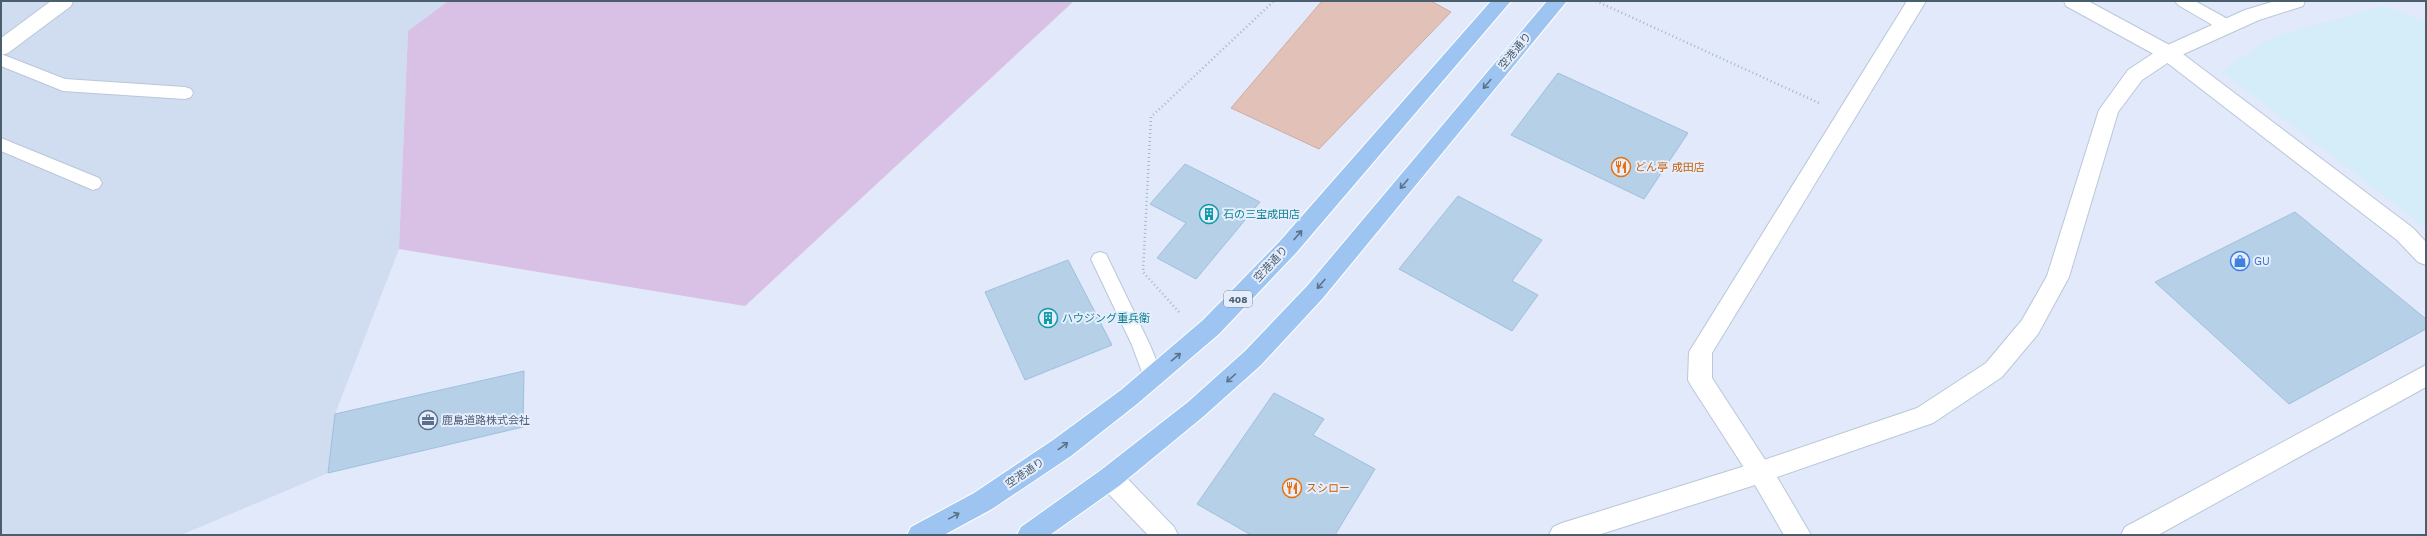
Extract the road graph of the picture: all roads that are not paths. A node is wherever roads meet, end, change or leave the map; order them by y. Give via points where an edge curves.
1 (64, 1) edge
2 (1502, 1) edge
3 (1558, 1) edge
4 (1917, 1) edge
5 (2073, 1) edge
6 (2183, 1) edge
7 (2296, 1) edge
8 (2227, 26) junction
9 (1, 48) edge
10 (2168, 52) junction
11 (1, 60) edge
12 (185, 93) dead end
13 (1, 144) edge
14 (93, 183) dead end
15 (2426, 256) edge
16 (1100, 259) dead end
17 (2426, 375) edge
18 (1153, 377) junction
19 (1761, 472) junction
20 (1110, 478) junction
21 (920, 535) edge
22 (1030, 535) edge
23 (1165, 535) edge
24 (1562, 535) edge
25 (1798, 535) edge
26 (2134, 535) edge

1 - 9 street
18 -> 2 highway, 空港通り / 408 via 1200,337 1288,246
3 -> 20 highway, 空港通り via 1315,292 1253,358 1196,409
4 - 19 street via 1701,352 1700,380
5 - 10 street
6 - 8 lane
7 - 8 street
8 - 10 street
10 - 15 street via 2405,234
10 - 19 street via 2135,75 2109,110 2058,277 2030,327 1994,370 1925,416
11 - 12 lane via 63,85
13 - 14 lane
16 - 18 lane
17 - 26 street
21 -> 18 highway, 空港通り / 408 via 983,501 1062,448
19 - 24 street
19 - 25 street
20 - 22 highway, 空港通り
20 - 23 street

